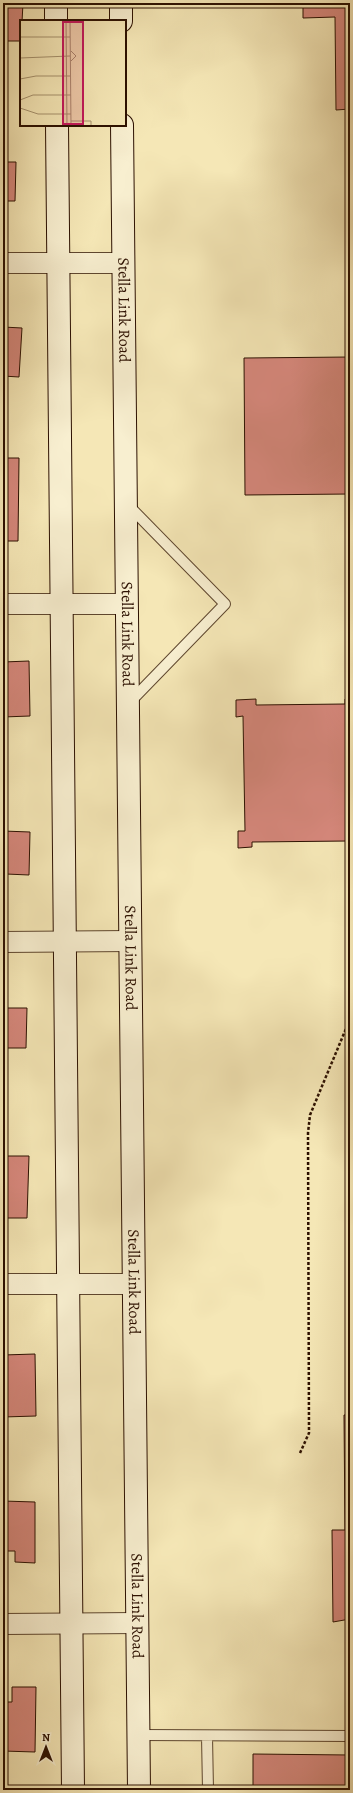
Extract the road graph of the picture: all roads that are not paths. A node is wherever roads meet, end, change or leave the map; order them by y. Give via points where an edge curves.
1 (56, 3) edge
2 (121, 3) edge
3 (56, 20) edge
4 (121, 20) edge
5 (57, 126) edge
6 (122, 126) edge
7 (3, 263) edge
8 (58, 263) junction
9 (124, 263) junction
10 (126, 503) junction
11 (61, 603) junction
12 (3, 604) edge
13 (127, 604) junction
14 (128, 704) junction
15 (130, 941) junction
16 (3, 942) edge
17 (65, 942) junction
18 (3, 1284) edge
19 (68, 1284) junction
20 (134, 1284) junction
21 (72, 1623) junction
22 (137, 1623) junction
23 (3, 1624) edge
24 (139, 1735) junction
25 (207, 1736) junction
26 (350, 1736) edge
27 (73, 1790) edge
28 (139, 1790) edge
29 (208, 1790) edge

1 - 3 main road
2 - 4 main road
5 - 8 main road
6 - 9 main road, Stella Link Road
7 - 8 street
8 - 9 street
8 - 11 main road
9 - 10 main road, Stella Link Road
10 - 13 main road, Stella Link Road
10 - 14 lane via 225,604
11 - 12 street
11 - 13 street
11 - 17 main road
13 - 14 main road, Stella Link Road
14 - 15 main road, Stella Link Road
15 - 17 street
15 - 20 main road, Stella Link Road
16 - 17 street
17 - 19 main road
18 - 19 street
19 - 20 street
19 - 21 main road
20 - 22 main road, Stella Link Road
21 - 22 street
21 - 23 street
21 - 27 main road
22 - 24 main road, Stella Link Road
24 - 25 lane
24 - 28 main road, Stella Link Road
25 - 26 lane
25 - 29 lane

